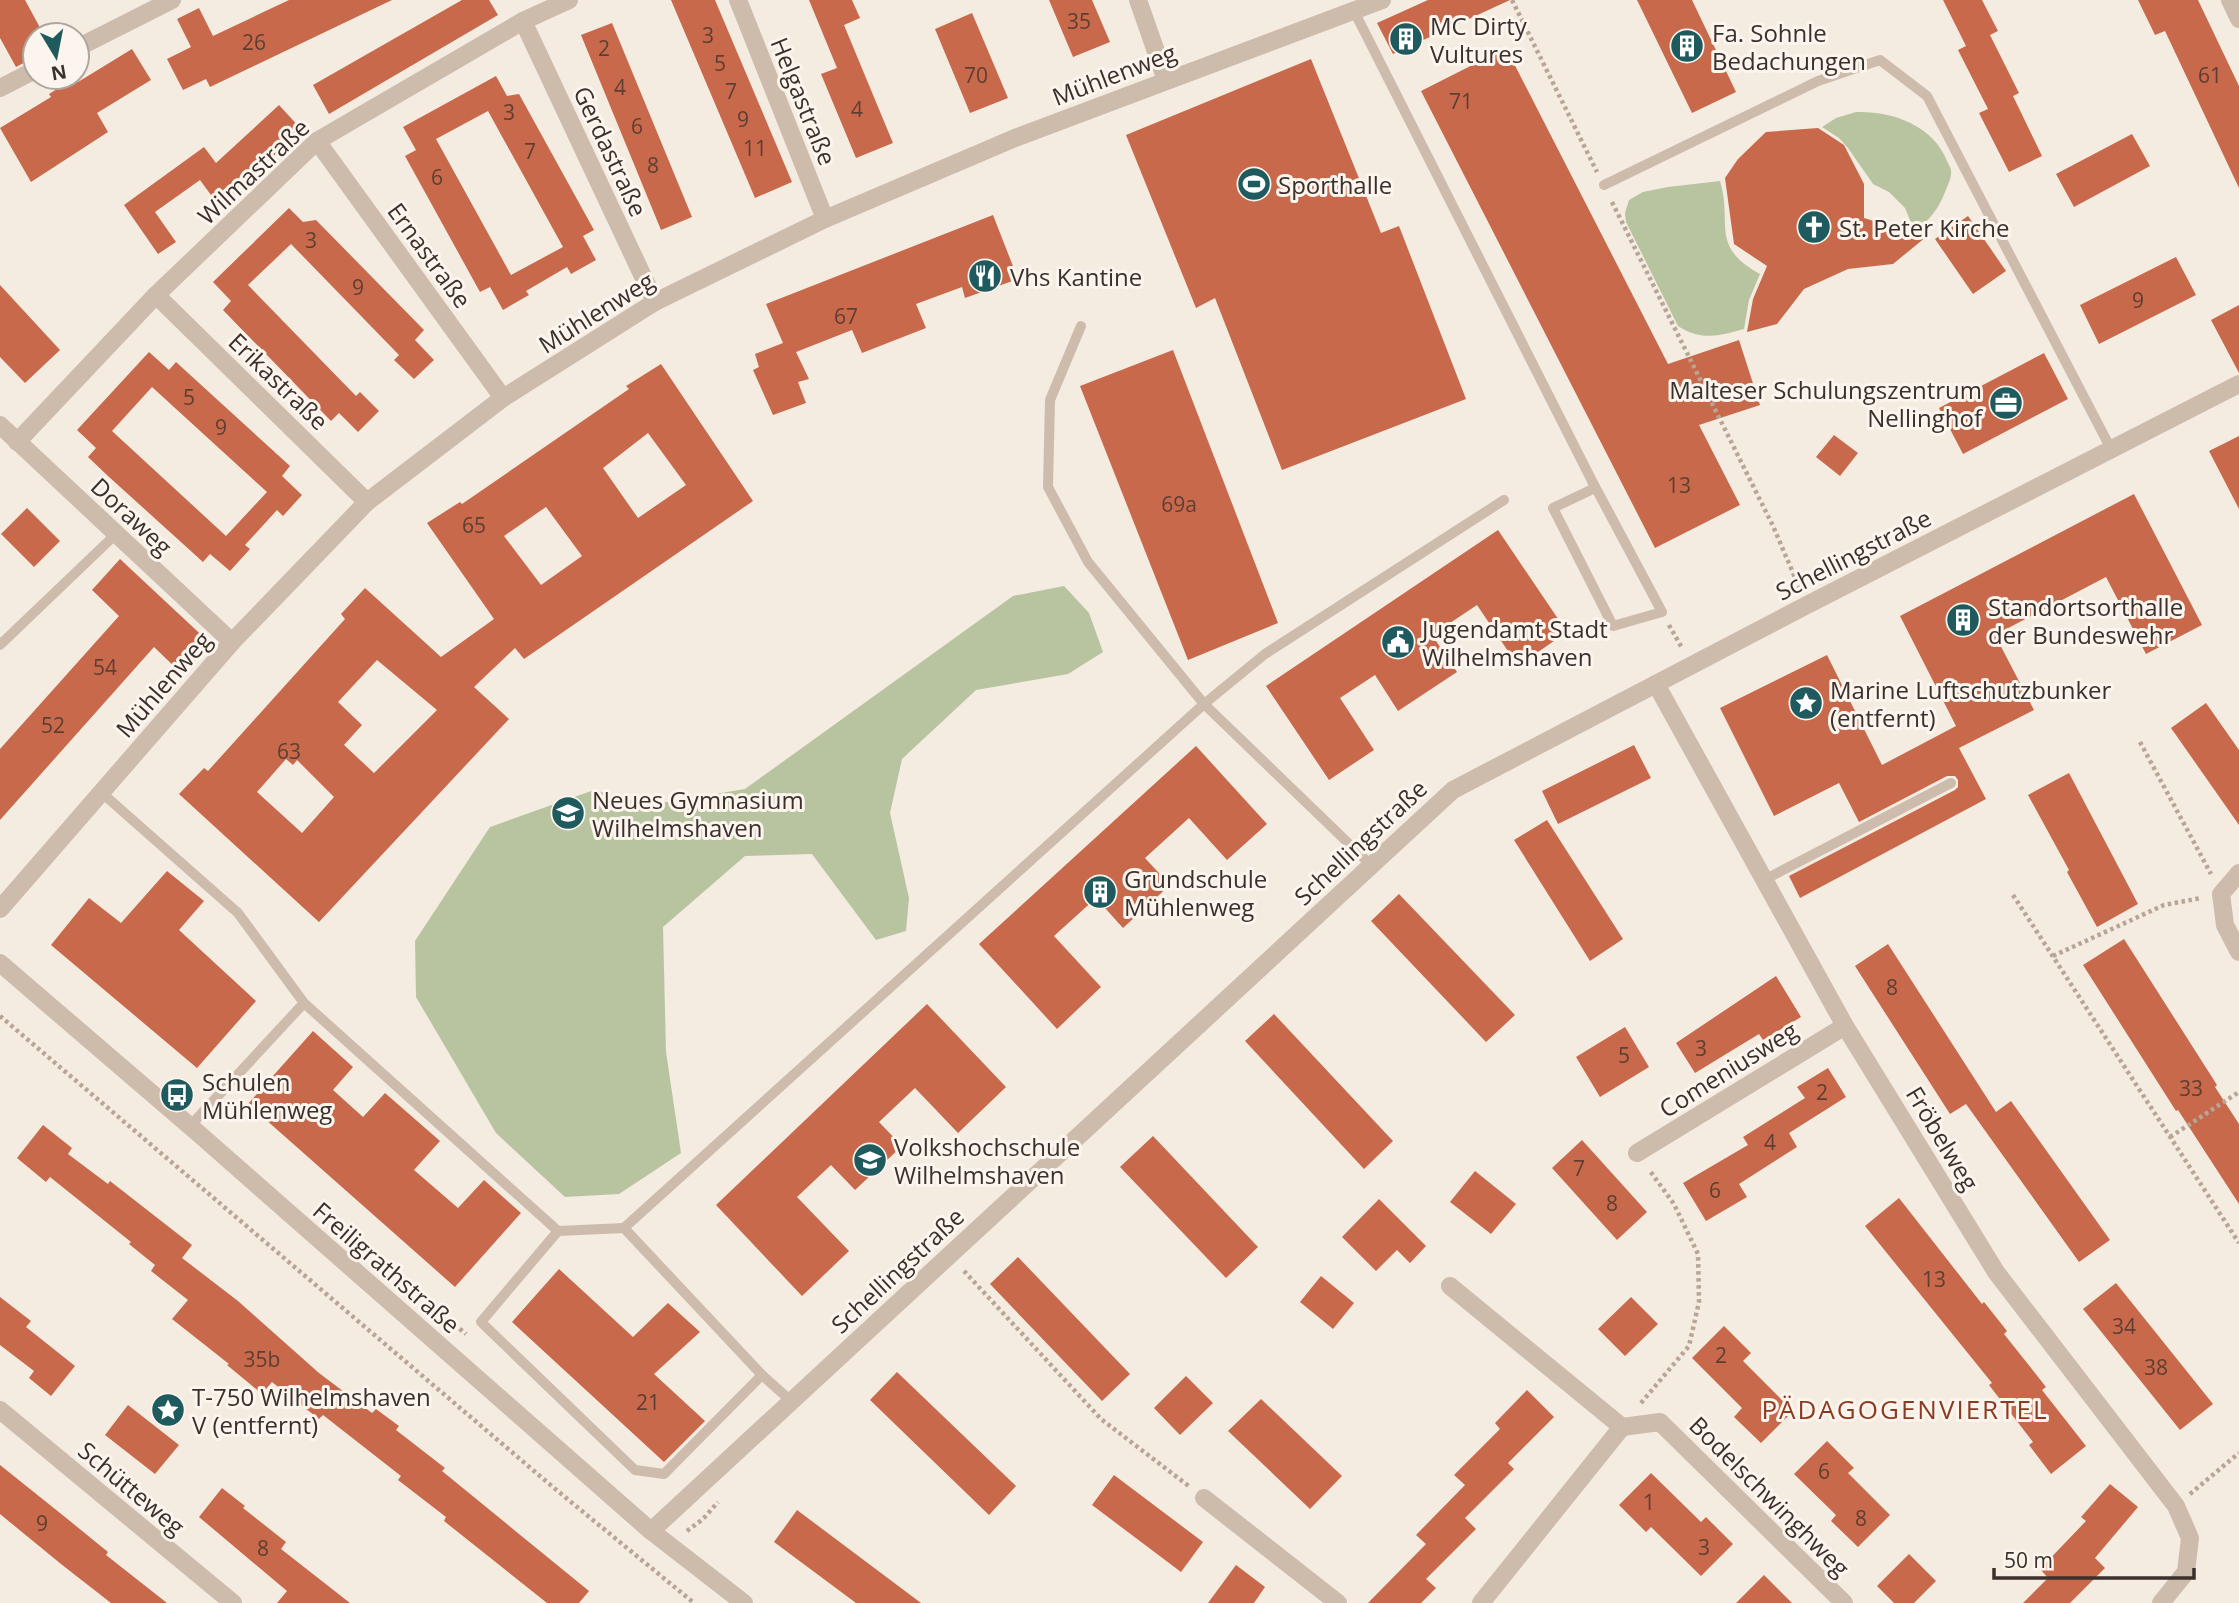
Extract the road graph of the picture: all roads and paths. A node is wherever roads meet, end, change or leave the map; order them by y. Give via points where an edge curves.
1 (173, 0) edge
2 (569, 0) edge
3 (738, 0) edge
4 (1139, 0) edge
5 (1382, 0) edge
6 (1512, 0) edge
7 (2231, 0) edge
8 (1354, 11) junction
9 (2239, 19) edge
10 (523, 21) junction
11 (91, 41) edge
12 (21, 78) edge
13 (1167, 80) junction
14 (0, 89) edge
15 (317, 141) junction
16 (1604, 185) junction
17 (825, 219) junction
18 (156, 295) junction
19 (655, 302) junction
20 (1081, 326) dead end
21 (2239, 384) edge
22 (503, 398) junction
23 (0, 425) edge
24 (18, 442) junction
25 (2111, 449) junction
26 (1591, 479) junction
27 (1504, 500) dead end
28 (367, 502) junction
29 (116, 534) junction
30 (1807, 604) junction
31 (1662, 612) junction
32 (232, 642) junction
33 (0, 645) edge
34 (1692, 665) junction
35 (1656, 684) junction
36 (1204, 704) junction
37 (2140, 742) dead end
38 (1951, 783) dead end
39 (102, 793) junction
40 (1371, 865) junction
41 (2239, 873) edge
42 (1764, 880) junction
43 (2221, 894) junction
44 (2013, 895) dead end
45 (0, 909) edge
46 (2239, 952) edge
47 (2053, 956) junction
48 (0, 963) edge
49 (304, 1003) junction
50 (0, 1016) edge
51 (1844, 1026) junction
52 (2239, 1092) edge
53 (190, 1126) junction
54 (2170, 1138) junction
55 (1637, 1153) joint
56 (624, 1228) junction
57 (558, 1231) junction
58 (2239, 1243) edge
59 (949, 1255) junction
60 (1450, 1286) dead end
61 (762, 1376) junction
62 (791, 1401) junction
63 (0, 1410) edge
64 (1622, 1427) junction
65 (2239, 1453) edge
66 (1204, 1498) joint
67 (2176, 1506) junction
68 (651, 1531) junction
69 (2164, 1600) edge
70 (233, 1603) edge
71 (694, 1603) edge
72 (744, 1603) edge
73 (1338, 1603) edge
74 (1481, 1603) edge
75 (1844, 1603) edge

1 - 11 street
2 - 10 street, Wilmastraße
3 - 17 street, Helgastraße
4 - 13 street
5 - 8 street, Mühlenweg
6 - 16 path
7 - 9 street
8 - 13 street, Mühlenweg
8 - 26 lane
10 - 15 street, Wilmastraße
10 - 19 street, Gerdastraße
12 - 14 street
13 - 17 street, Mühlenweg
15 - 18 street, Wilmastraße
15 - 22 street, Ernastraße
16 - 25 lane via 1818,81 1880,60 1927,96
16 - 30 path
17 - 19 street, Mühlenweg
18 - 24 street, Wilmastraße
18 - 28 street, Erikastraße
19 - 22 street, Mühlenweg
20 - 36 lane via 1050,400 1048,487 1088,562
21 - 25 street, Schellingstraße
22 - 28 street, Mühlenweg
23 - 24 street, Doraweg
24 - 29 street, Doraweg
25 - 30 street, Schellingstraße
26 - 31 lane
26 - 31 lane via 1595,488 1553,508 1614,626
27 - 36 lane via 1265,654
28 - 32 street, Mühlenweg
29 - 32 street, Doraweg
29 - 33 lane
30 - 34 street, Schellingstraße
31 - 34 path
32 - 39 street, Mühlenweg
34 - 35 street, Schellingstraße
35 - 40 street, Schellingstraße via 1453,790
35 - 42 street, Fröbelweg
36 - 40 lane
36 - 56 lane
37 - 43 path
38 - 42 lane
39 - 45 street, Mühlenweg
39 - 49 lane via 238,913
40 - 59 street, Schellingstraße
41 - 43 street
42 - 51 street, Fröbelweg
43 - 46 street via 2225,925
43 - 47 path via 2164,905
44 - 47 path
47 - 54 path
48 - 53 street, Freiligrathstraße
49 - 53 lane
49 - 57 lane
50 - 71 path
51 - 55 street, Comeniusweg
51 - 67 street, Fröbelweg via 1996,1272
52 - 54 path
53 - 68 street, Freiligrathstraße
54 - 58 path
55 - 64 path via 1674,1204 1698,1255 1699,1302 1689,1346
56 - 57 lane
56 - 61 lane
57 - 61 lane via 481,1322 635,1470 664,1474
59 - 62 street, Schellingstraße
59 - 66 path via 1101,1419
60 - 64 street
61 - 62 lane
62 - 68 street, Schellingstraße
63 - 70 street, Schütteweg
64 - 74 street
64 - 75 street, Bodelschwinghweg via 1660,1422
65 - 67 path
66 - 73 street
67 - 69 street, Fröbelweg via 2190,1538 2186,1572
68 - 72 street, Freiligrathstraße

